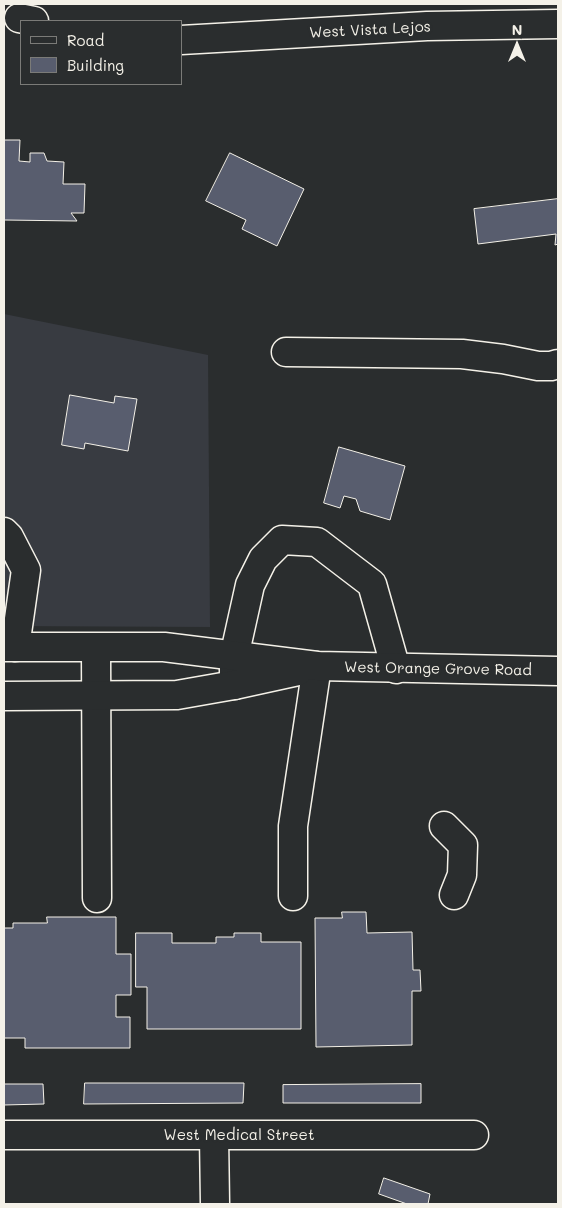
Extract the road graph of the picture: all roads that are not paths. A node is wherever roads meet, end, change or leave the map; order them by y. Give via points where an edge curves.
1 (558, 24) edge
2 (182, 40) edge
3 (286, 352) dead end
4 (558, 364) edge
5 (4, 532) edge
6 (10, 647) edge
7 (96, 648) junction
8 (234, 656) junction
9 (317, 666) junction
10 (396, 669) junction
11 (558, 672) edge
12 (234, 686) junction
13 (4, 696) edge
14 (96, 696) junction
15 (444, 826) dead end
16 (454, 895) dead end
17 (293, 896) dead end
18 (97, 898) dead end
19 (4, 1135) edge
20 (214, 1135) junction
21 (474, 1135) dead end
22 (215, 1204) edge

1 - 2 main road, West Vista Lejos via 427,26
3 - 4 main road via 462,354 538,366
5 - 6 main road via 10,537 26,570
6 - 7 main road, West Orange Grove Road
7 - 8 main road, West Orange Grove Road via 164,648
7 - 14 main road
8 - 9 main road, West Orange Grove Road
8 - 10 main road via 250,585 263,559 282,540 316,542 372,584
8 - 12 main road
9 - 10 main road, West Orange Grove Road
9 - 12 main road, West Orange Grove Road
9 - 17 main road via 293,826
10 - 11 main road, West Orange Grove Road
12 - 14 main road, West Orange Grove Road via 177,695
13 - 14 main road, West Orange Grove Road
14 - 18 main road
15 - 16 main road via 464,846 462,875
19 - 20 main road, West Medical Street
20 - 21 main road, West Medical Street
20 - 22 main road

